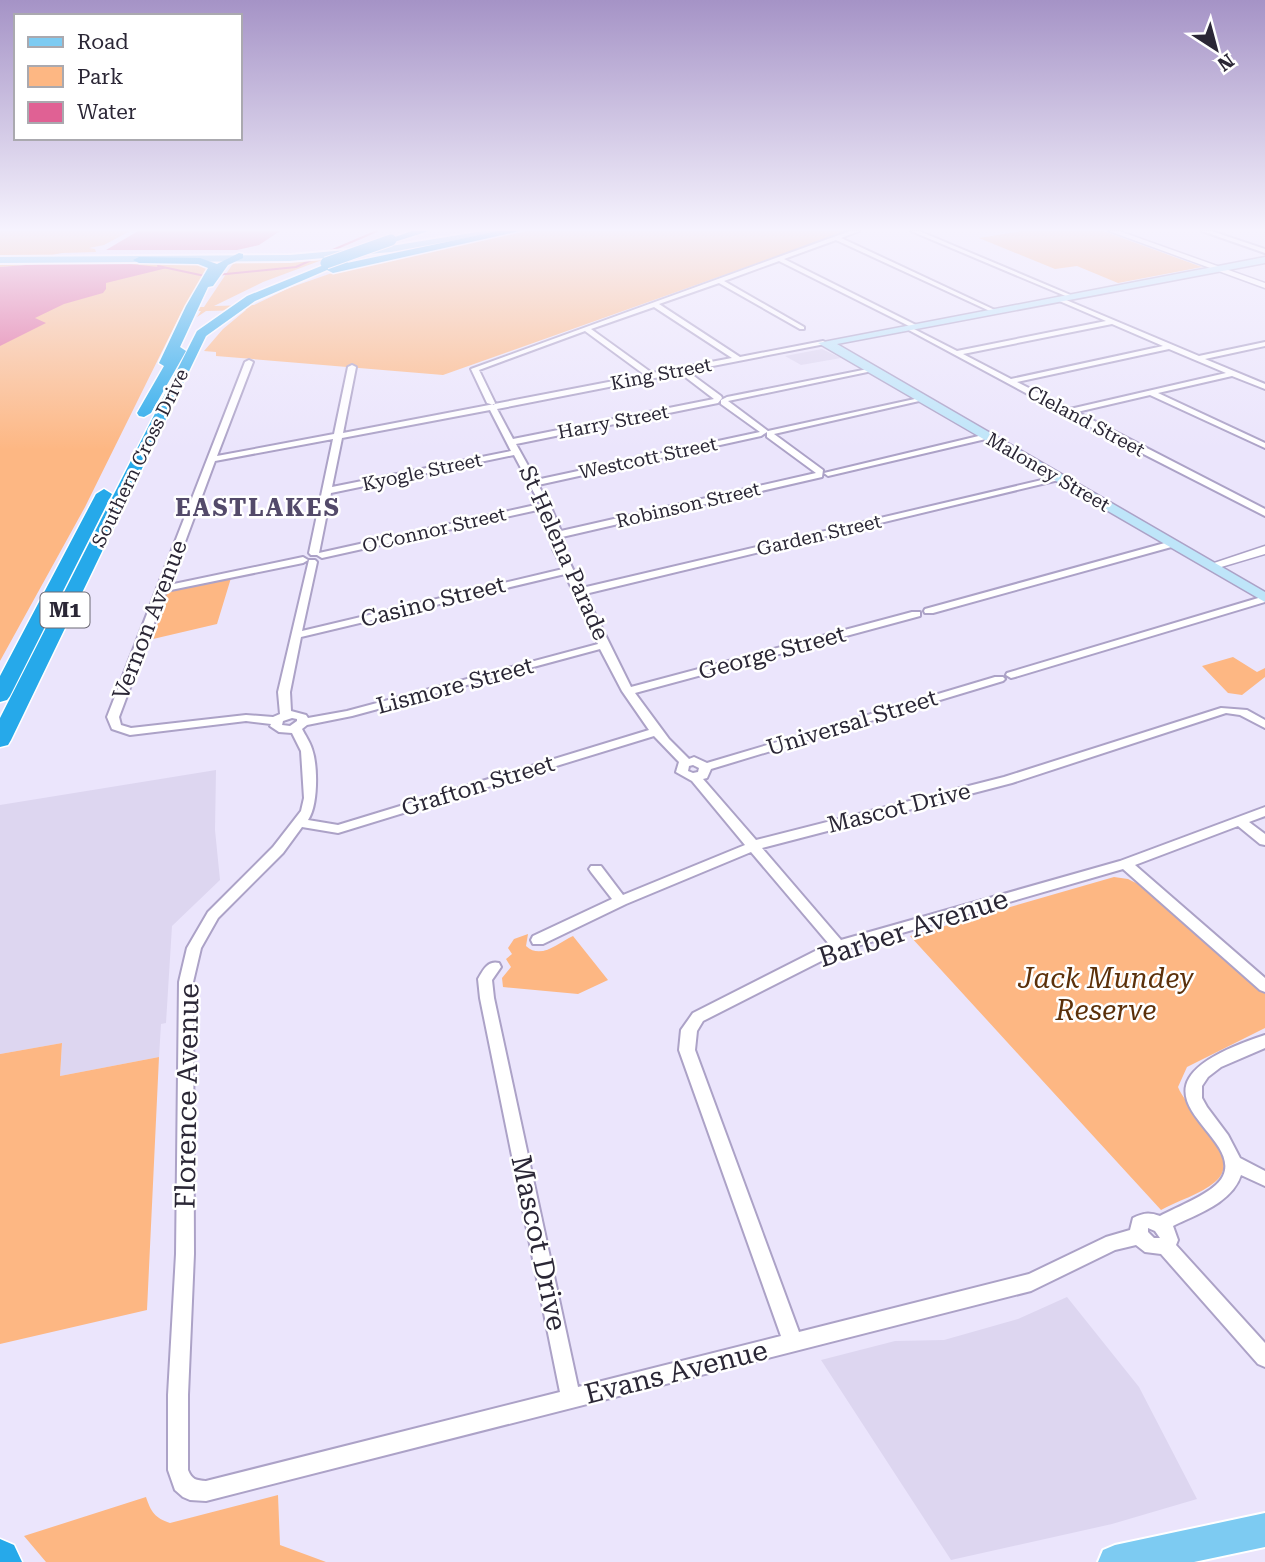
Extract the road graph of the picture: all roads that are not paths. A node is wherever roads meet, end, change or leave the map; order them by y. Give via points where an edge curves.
1 (194, 304) edge
2 (237, 304) edge
3 (241, 304) edge
4 (244, 304) edge
5 (654, 304) joint
6 (760, 304) edge
7 (866, 304) edge
8 (979, 304) edge
9 (1033, 304) edge
10 (1077, 304) edge
11 (231, 309) junction
12 (994, 311) junction
13 (1113, 322) junction
14 (911, 327) junction
15 (803, 328) dead end
16 (586, 329) junction
17 (830, 343) junction
18 (1265, 344) edge
19 (1171, 346) junction
20 (957, 353) junction
21 (738, 359) junction
22 (1200, 359) junction
23 (188, 360) joint
24 (249, 362) dead end
25 (352, 367) dead end
26 (475, 369) joint
27 (681, 370) junction
28 (873, 370) junction
29 (1234, 373) junction
30 (162, 376) junction
31 (651, 376) junction
32 (1010, 381) junction
33 (1265, 387) edge
34 (1152, 393) junction
35 (925, 399) junction
36 (721, 400) junction
37 (492, 406) junction
38 (1068, 412) junction
39 (140, 422) dead end
40 (766, 433) junction
41 (338, 436) junction
42 (987, 436) junction
43 (511, 442) junction
44 (1265, 446) edge
45 (517, 452) junction
46 (212, 459) junction
47 (123, 473) junction
48 (822, 473) junction
49 (1059, 479) junction
50 (535, 483) junction
51 (327, 491) junction
52 (546, 505) junction
53 (1265, 513) edge
54 (557, 535) junction
55 (1172, 544) junction
56 (1265, 550) edge
57 (313, 558) junction
58 (1211, 566) junction
59 (569, 570) junction
60 (162, 589) junction
61 (579, 592) junction
62 (1265, 598) edge
63 (298, 635) junction
64 (605, 645) junction
65 (1011, 675) joint
66 (629, 691) junction
67 (0, 696) edge
68 (281, 718) junction
69 (299, 725) junction
70 (1265, 725) edge
71 (654, 732) junction
72 (0, 740) edge
73 (701, 772) junction
74 (1265, 811) edge
75 (1239, 820) junction
76 (300, 823) junction
77 (1265, 841) edge
78 (752, 846) junction
79 (1125, 864) junction
80 (596, 869) dead end
81 (621, 901) junction
82 (538, 940) dead end
83 (838, 946) junction
84 (494, 967) dead end
85 (1265, 986) edge
86 (1265, 1041) edge
87 (1233, 1163) junction
88 (1265, 1179) edge
89 (1161, 1224) junction
90 (1139, 1236) junction
91 (1165, 1246) junction
92 (793, 1342) junction
93 (1265, 1357) edge
94 (571, 1398) junction
95 (206, 1491) joint
96 (1265, 1530) edge
97 (1115, 1562) edge

1 - 30 highway
2 - 11 highway, Southern Cross Drive
3 - 11 highway, Southern Cross Drive
4 - 11 highway
5 - 16 street
5 - 21 street
6 - 15 street
7 - 14 street, Cleland Street
8 - 12 street
9 - 12 main road, King Street
10 - 13 street
11 - 23 highway
11 - 30 highway, Southern Cross Drive via 193,331
12 - 14 main road, King Street
13 - 19 street
13 - 20 street
14 - 17 main road, King Street
14 - 20 street, Cleland Street
16 - 26 street
16 - 31 street
17 - 21 street, King Street
17 - 28 main road, Maloney Street
18 - 22 street
19 - 22 street
19 - 32 street
20 - 32 street, Cleland Street
21 - 27 street, King Street
22 - 29 street
23 - 47 highway, Southern Cross Drive / M1
24 - 46 street, Vernon Avenue
25 - 41 street
26 - 37 street, St Helena Parade
27 - 31 street, King Street
27 - 36 street
28 - 35 main road, Maloney Street
28 - 36 street, Harry Street
29 - 33 street
29 - 34 street
30 - 39 highway, Southern Cross Drive
31 - 37 street, King Street
32 - 38 street, Cleland Street
34 - 38 street
34 - 44 street
35 - 40 street, Westcott Street
35 - 42 main road, Maloney Street
36 - 40 street
36 - 43 street, Harry Street
37 - 41 street, King Street
37 - 43 street, St Helena Parade
38 - 53 street, Cleland Street
40 - 48 street
40 - 50 street, Westcott Street
41 - 46 street, King Street
41 - 51 street
42 - 48 street, Robinson Street
42 - 49 main road, Maloney Street
43 - 45 street, St Helena Parade
45 - 50 street, St Helena Parade
45 - 51 street, Kyogle Street
46 - 60 street, Vernon Avenue
47 - 67 highway, Southern Cross Drive / M1
47 - 72 highway, Southern Cross Drive / M1
48 - 54 street, Robinson Street
49 - 55 main road, Maloney Street
49 - 61 street, Garden Street
50 - 52 street, St Helena Parade
51 - 57 street
52 - 54 street, St Helena Parade
52 - 57 street, O'Connor Street
54 - 59 street, St Helena Parade via 558,549
55 - 58 main road, Maloney Street
55 - 66 street, George Street
56 - 58 street
57 - 60 street, O'Connor Street
57 - 63 street
58 - 62 main road, Maloney Street
59 - 61 street, St Helena Parade
59 - 63 street, Casino Street
60 - 68 street, Vernon Avenue via 116,706 116,727 140,732
61 - 64 street, St Helena Parade
62 - 65 street
63 - 68 street
64 - 66 street, St Helena Parade
64 - 69 street, Lismore Street
65 - 73 street, Universal Street via 998,673 999,679
66 - 71 street, St Helena Parade
68 - 69 street via 278,728
69 - 76 street, Florence Avenue via 310,804
70 - 78 street, Mascot Drive via 1242,712 1225,710 1019,777
71 - 73 street, St Helena Parade via 687,763 682,772
71 - 76 street, Grafton Street via 338,829
73 - 78 street
74 - 75 street, Barber Avenue
75 - 77 street
75 - 79 street, Barber Avenue
76 - 95 street, Florence Avenue via 213,915 194,947 186,982 178,1470 190,1490
78 - 81 street, Mascot Drive
78 - 83 street
79 - 83 street, Barber Avenue
79 - 85 street
80 - 81 street
81 - 82 street, Mascot Drive
83 - 92 street, Barber Avenue via 707,1011 692,1024 686,1038
84 - 94 street, Mascot Drive via 485,979 487,998
86 - 87 street via 1207,1068 1195,1082 1198,1107 1226,1145
87 - 88 street
87 - 89 street via 1232,1179 1226,1187
89 - 90 street via 1142,1222 1137,1228
89 - 91 street via 1169,1236
90 - 91 street via 1151,1247
90 - 92 street, Evans Avenue via 1112,1243 1031,1282
91 - 93 street
92 - 94 street, Evans Avenue
94 - 95 street, Evans Avenue
96 - 97 main road

